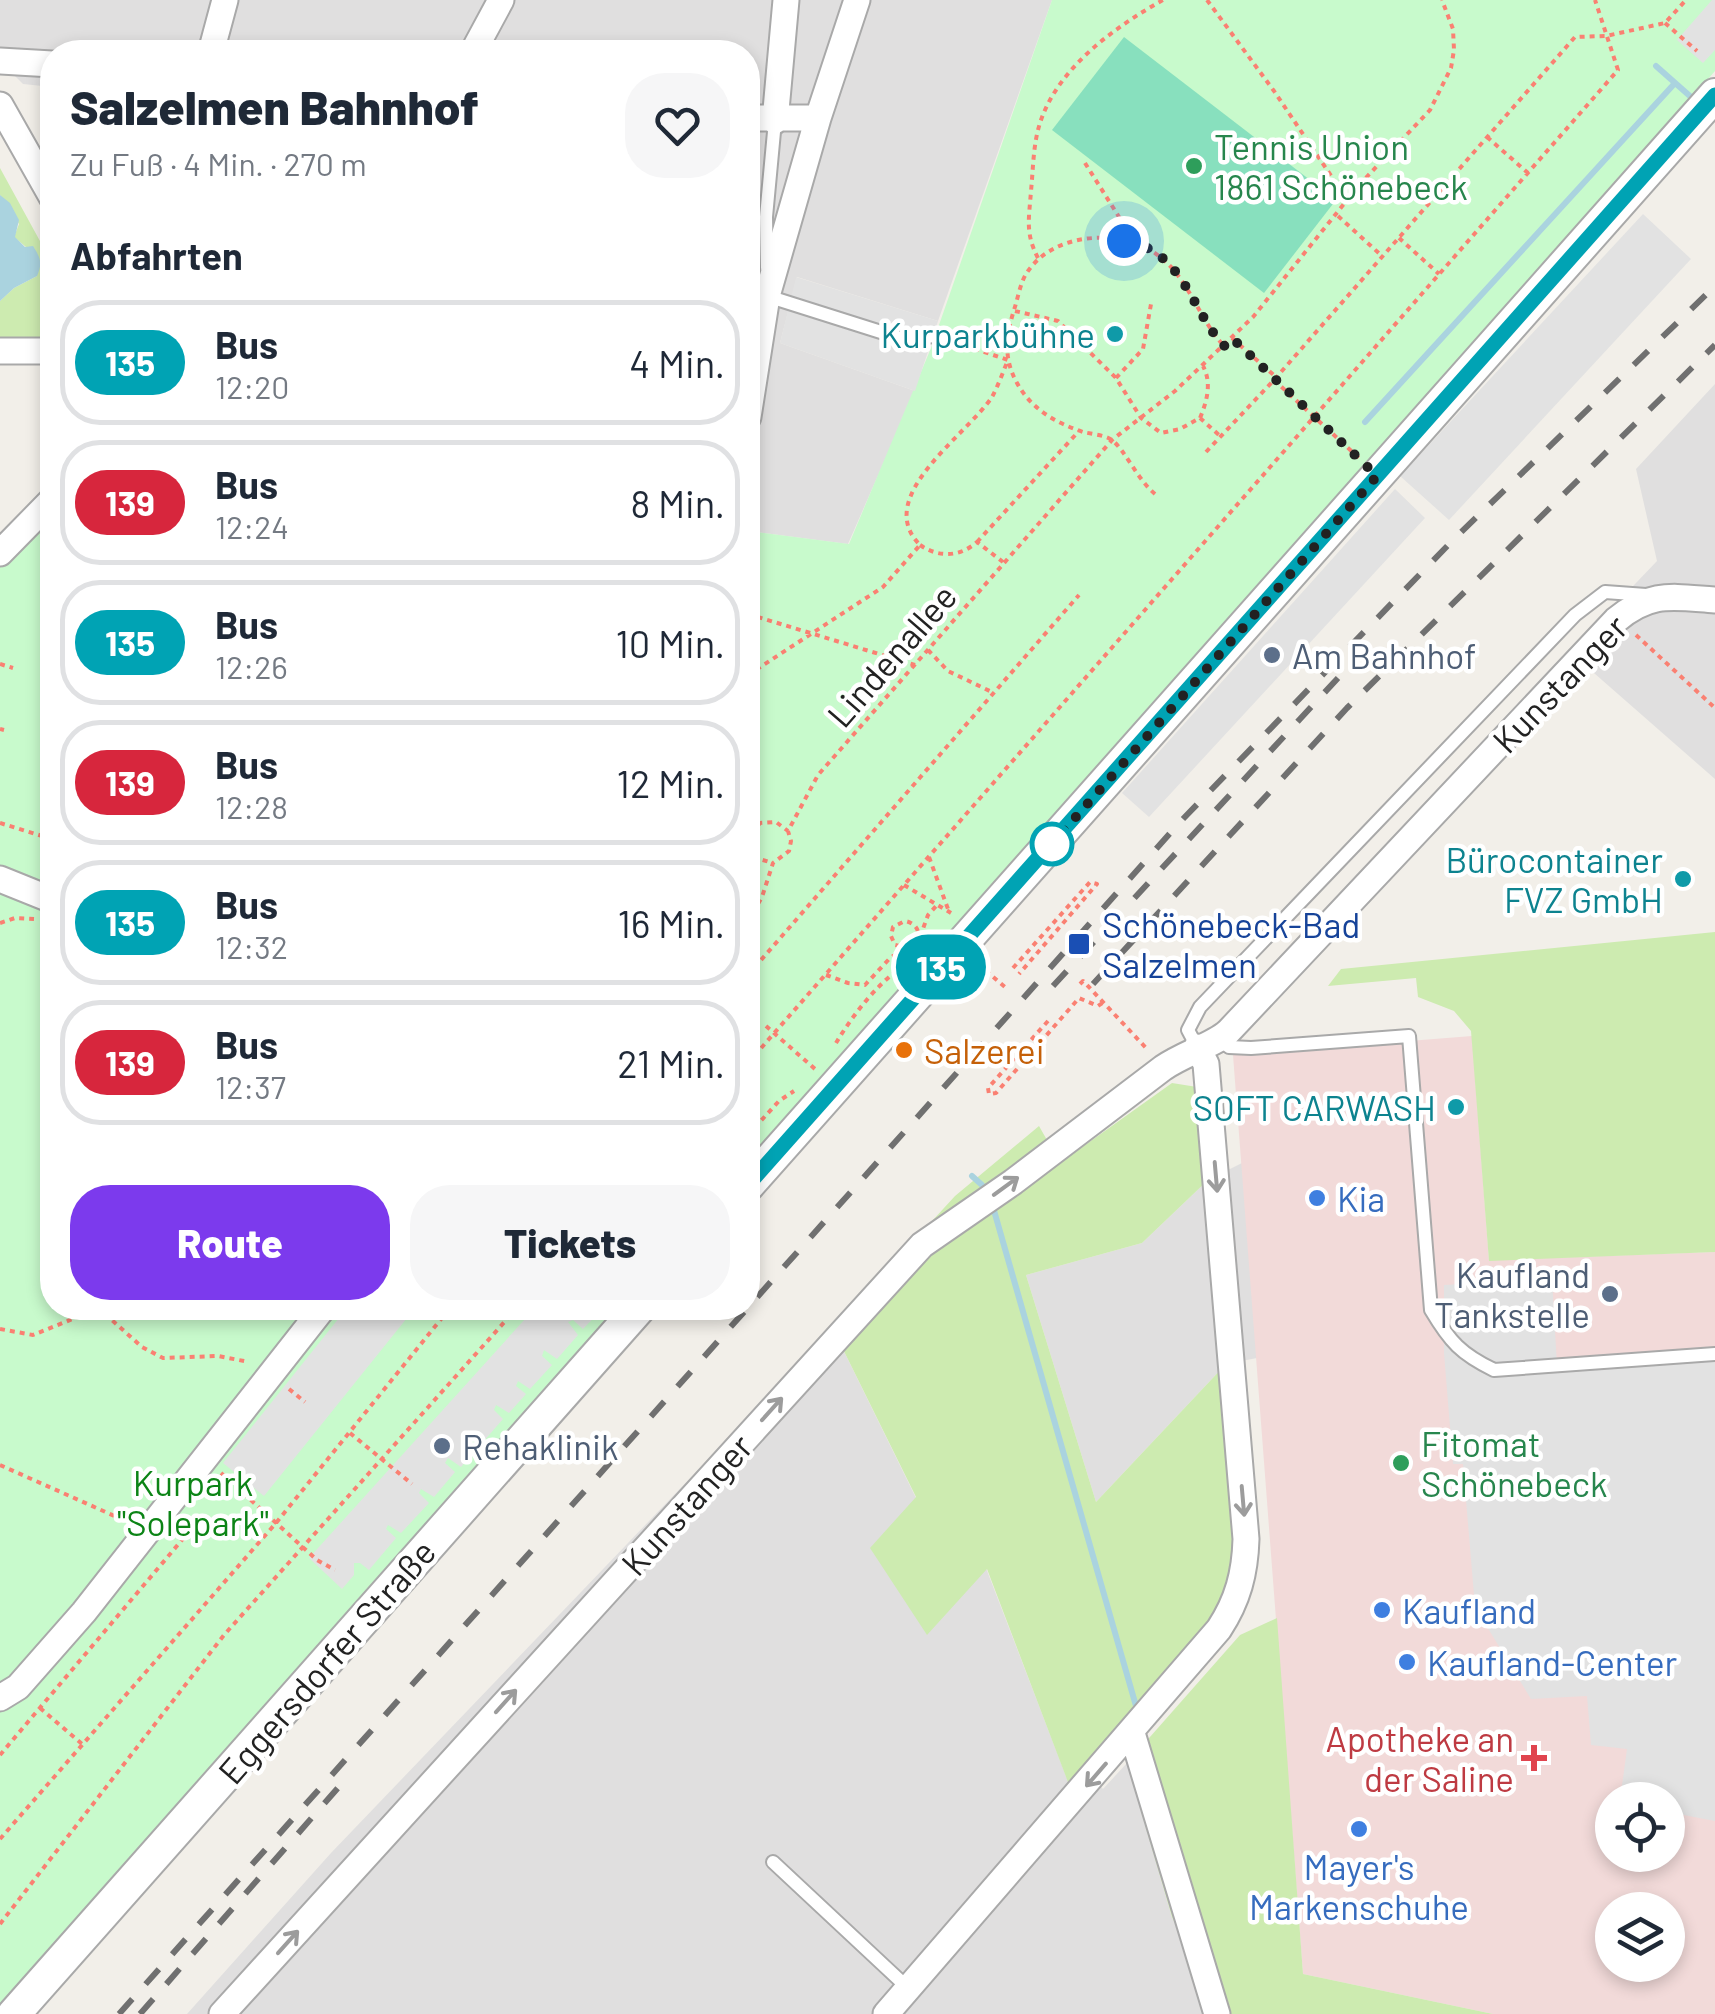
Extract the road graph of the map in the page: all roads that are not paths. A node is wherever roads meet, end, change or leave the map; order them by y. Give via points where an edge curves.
1 (226, 0) edge
2 (501, 0) edge
3 (786, 0) edge
4 (857, 0) edge
5 (215, 40) edge
6 (479, 40) edge
7 (0, 61) edge
8 (40, 63) edge
9 (1715, 95) edge
10 (3, 115) edge
11 (818, 118) junction
12 (760, 119) edge
13 (775, 120) junction
14 (40, 177) edge
15 (768, 296) junction
16 (935, 336) road end
17 (760, 344) edge
18 (0, 351) edge
19 (40, 351) edge
20 (40, 512) edge
21 (0, 553) edge
22 (1660, 596) junction
23 (1715, 600) edge
24 (0, 878) edge
25 (40, 901) edge
26 (1208, 1044) junction
27 (760, 1171) edge
28 (314, 1320) edge
29 (627, 1320) edge
30 (1715, 1354) edge
31 (0, 1698) edge
32 (1132, 1733) junction
33 (772, 1862) dead end
34 (909, 1989) junction
35 (14, 2014) edge
36 (222, 2014) edge
37 (886, 2014) edge
38 (1217, 2014) edge

1 - 5 street
2 - 6 street
3 - 13 street
4 - 11 street
7 - 8 street
9 - 27 street
10 - 14 street
11 - 13 street
11 - 15 street
12 - 13 street
13 - 15 lane via 766,217
15 - 16 lane via 903,340
15 - 17 street
18 - 19 street
20 - 21 street
22 - 23 street
22 - 26 street, Kunstanger via 1616,620 1280,980
22 - 26 lane, Kunstanger via 1605,592 1575,615 1200,1007 1188,1030
24 - 25 street
26 - 30 lane via 1251,1048 1408,1036 1432,1310 1466,1356 1494,1370
26 -> 32 street, Kunstanger via 1245,1564 1219,1629
36 -> 26 street, Kunstanger via 922,1245 1163,1068
28 - 31 street via 84,1612 18,1687
29 - 35 street, Eggersdorfer Straße
32 -> 34 street, Kunstanger
32 - 38 street
33 - 34 lane
34 - 37 street, Kunstanger

